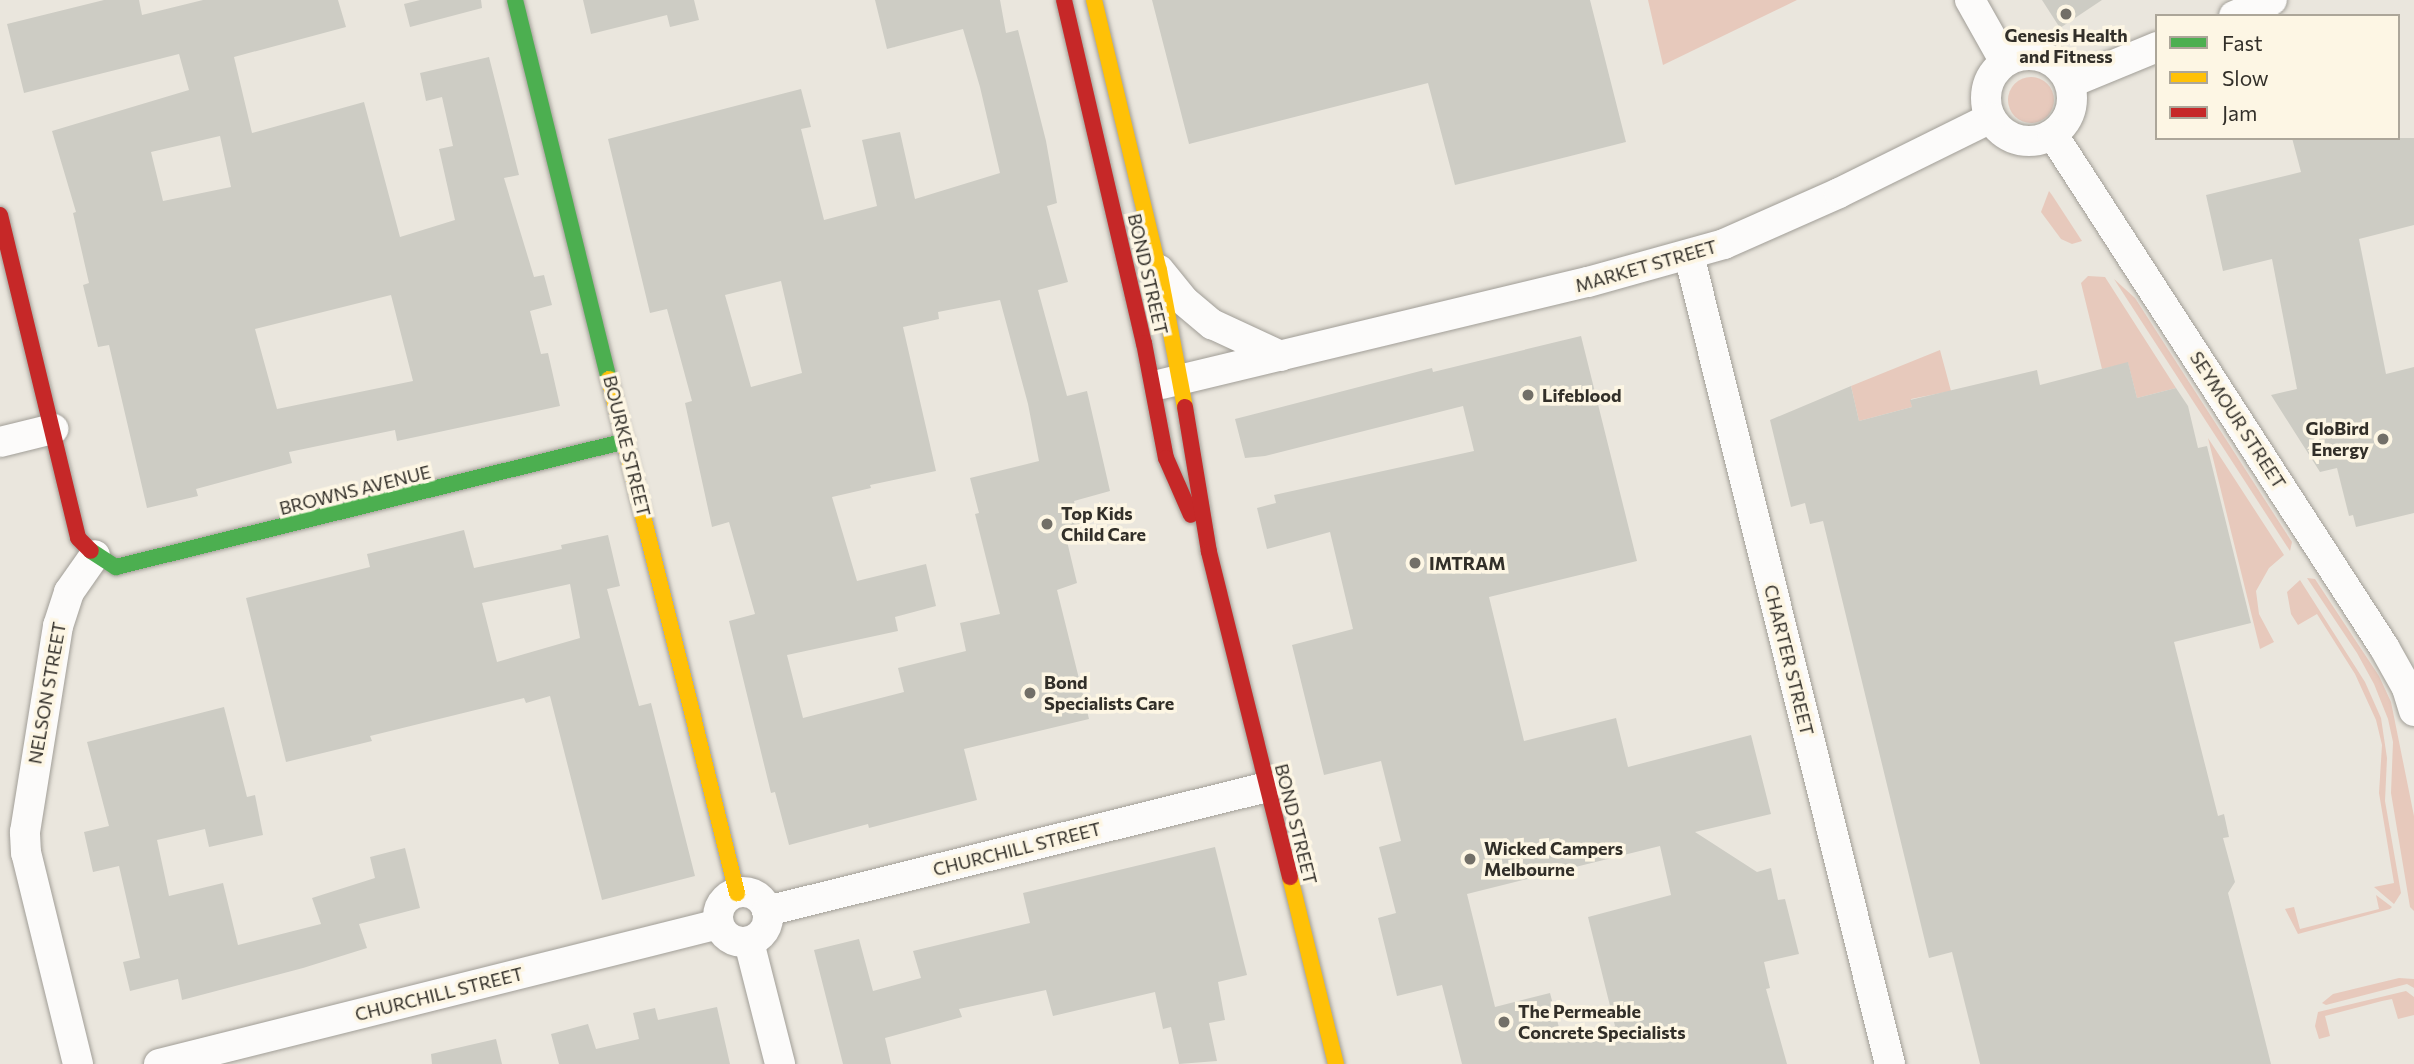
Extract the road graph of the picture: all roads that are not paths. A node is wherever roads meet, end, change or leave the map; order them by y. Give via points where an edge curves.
1 (515, 0) edge
2 (1064, 0) edge
3 (1094, 0) edge
4 (1970, 0) edge
5 (2273, 0) edge
6 (2239, 14) edge
7 (2155, 48) edge
8 (2005, 62) junction
9 (2070, 83) junction
10 (1991, 118) junction
11 (2053, 135) junction
12 (0, 215) edge
13 (1689, 255) junction
14 (1159, 270) junction
15 (1280, 356) junction
16 (1179, 380) junction
17 (1150, 387) junction
18 (53, 429) junction
19 (625, 441) junction
20 (0, 442) edge
21 (1209, 552) junction
22 (95, 555) junction
23 (2414, 711) edge
24 (1267, 787) junction
25 (737, 893) junction
26 (767, 911) junction
27 (719, 924) junction
28 (749, 942) junction
29 (78, 1064) edge
30 (159, 1064) edge
31 (780, 1064) edge
32 (1336, 1064) edge
33 (1890, 1064) edge

1 - 19 street, BOURKE STREET
2 - 17 street, BOND STREET via 1144,343
3 - 14 street, BOND STREET
4 - 8 street
5 - 6 street
7 - 9 street
8 - 9 street via 2017,57 2043,58
8 - 10 street via 1987,92
9 - 11 street via 2072,106
10 - 11 street via 2010,137 2024,141
10 - 13 street, MARKET STREET via 1790,215
11 - 23 street, SEYMOUR STREET via 2384,647
12 - 18 street
13 - 15 street, MARKET STREET
13 - 33 street, CHARTER STREET
14 - 15 street via 1183,300 1212,324
14 - 16 street, BOND STREET
15 - 16 street, MARKET STREET
16 - 17 street, MARKET STREET
16 - 21 street, BOND STREET
17 - 21 street, BOND STREET via 1166,458
18 - 20 street
18 - 22 street via 78,538
19 - 22 street, BROWNS AVENUE via 161,558 116,567
19 - 25 street, BOURKE STREET
21 - 24 street, BOND STREET
22 - 29 street, NELSON STREET via 69,592 58,625 24,832
24 - 26 street, CHURCHILL STREET
24 - 32 street, BOND STREET
25 - 26 street via 756,896
25 - 27 street via 722,905
26 - 28 street via 765,930
27 - 28 street via 731,939
27 - 30 street, CHURCHILL STREET
28 - 31 street

